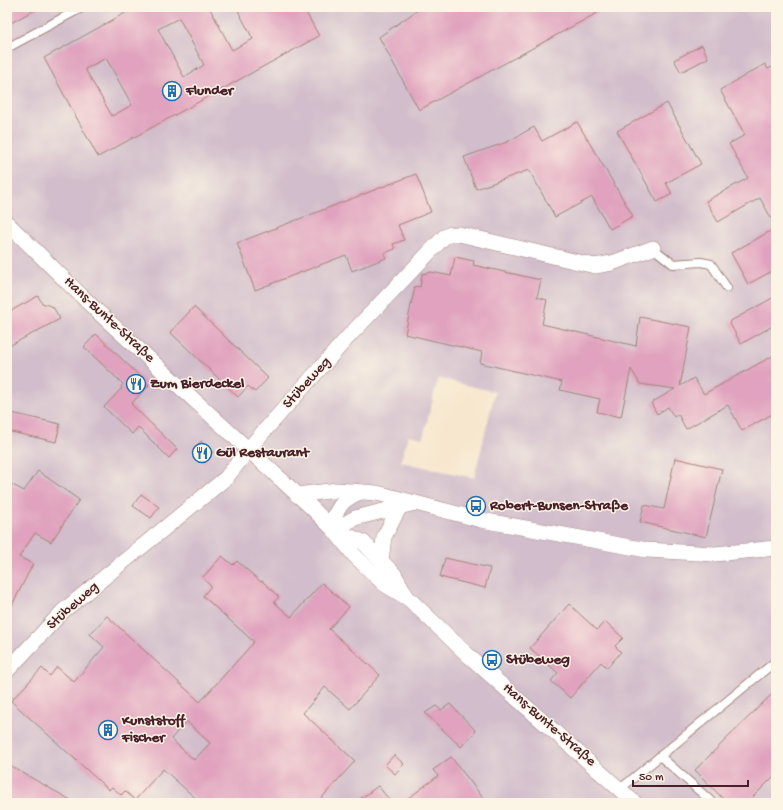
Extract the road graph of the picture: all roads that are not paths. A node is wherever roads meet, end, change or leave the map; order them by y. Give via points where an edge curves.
1 (83, 7) edge
2 (7, 48) edge
3 (7, 223) edge
4 (653, 248) joint
5 (727, 288) dead end
6 (248, 451) junction
7 (362, 492) junction
8 (297, 495) junction
9 (415, 503) junction
10 (399, 508) junction
11 (332, 528) junction
12 (776, 548) edge
13 (380, 561) junction
14 (409, 599) junction
15 (776, 661) edge
16 (7, 671) edge
17 (660, 756) junction
18 (620, 789) junction
19 (635, 803) edge
20 (713, 803) edge

1 - 2 lane
3 - 6 street, Hans-Bunte-Straße via 96,310
4 - 5 lane via 673,264 711,264
4 - 6 street, Stübeweg via 612,263 595,266 459,234 444,237 348,337
6 - 8 street, Hans-Bunte-Straße
6 - 16 street, Stübeweg via 210,493 63,611
7 - 8 street via 336,490
7 - 9 street via 377,493
7 - 11 street via 349,496 340,505
8 - 11 street, Hans-Bunte-Straße
9 - 10 street
9 - 12 street via 481,520 647,550 715,554
10 - 11 street via 356,518
10 - 13 street via 384,537
11 - 13 street, Hans-Bunte-Straße via 363,542
11 - 14 street, Hans-Bunte-Straße via 354,555 384,584
13 - 14 street, Hans-Bunte-Straße via 394,574
14 - 18 street, Hans-Bunte-Straße
15 - 17 lane
17 - 18 lane
17 - 20 lane
18 - 19 street, Hans-Bunte-Straße

